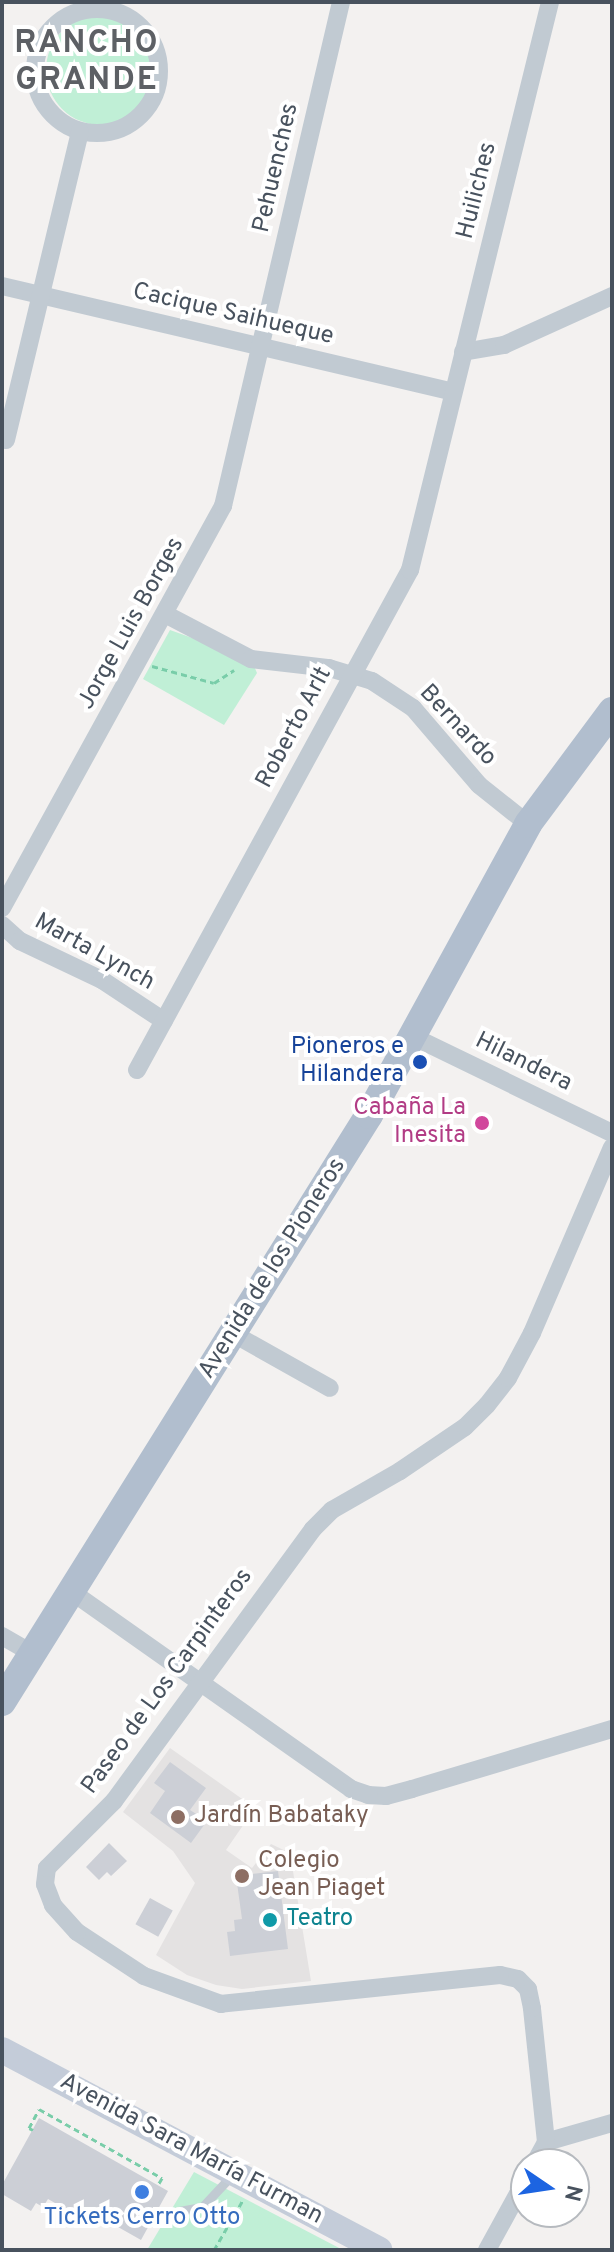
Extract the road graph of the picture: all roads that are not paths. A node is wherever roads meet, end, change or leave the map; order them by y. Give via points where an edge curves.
1 (341, 2) edge
2 (550, 2) edge
3 (110, 6) edge
4 (80, 132) junction
5 (2, 286) edge
6 (41, 295) junction
7 (612, 296) edge
8 (260, 346) junction
9 (463, 352) junction
10 (453, 392) junction
11 (6, 440) dead end
12 (165, 614) junction
13 (352, 673) junction
14 (612, 711) edge
15 (528, 824) junction
16 (2, 908) edge
17 (2, 925) edge
18 (164, 1021) junction
19 (414, 1037) junction
20 (137, 1070) dead end
21 (612, 1133) edge
22 (612, 1147) edge
23 (232, 1333) junction
24 (330, 1388) dead end
25 (72, 1592) junction
26 (2, 1636) edge
27 (33, 1654) junction
28 (200, 1680) junction
29 (2, 1702) edge
30 (612, 1729) edge
31 (2, 2050) edge
32 (612, 2123) edge
33 (546, 2142) junction
34 (543, 2148) edge
35 (244, 2178) junction
36 (510, 2208) edge
37 (179, 2211) dead end
38 (379, 2250) edge
39 (487, 2250) edge

1 - 8 street, Pehuenches
2 - 9 street, Huiliches
3 - 4 street via 68,16 51,29 37,57 36,88 46,107
3 - 4 street via 143,29 154,46 157,86 150,104 128,124 100,134
4 - 6 street
5 - 6 street, Cacique Saihueque
6 - 8 street, Cacique Saihueque
6 - 11 street
7 - 9 street via 504,345
8 - 10 street, Cacique Saihueque
8 - 12 street, Jorge Luis Borges via 223,506
9 - 10 street, Huiliches
10 - 13 street, Roberto Arlt via 410,570
12 - 13 street, Bernardo via 251,659
12 - 16 street, Jorge Luis Borges
13 - 15 street, Bernardo via 413,708 479,785
13 - 18 street, Roberto Arlt
14 - 15 main road, Avenida de los Pioneros
15 - 19 main road, Avenida de los Pioneros
17 - 18 street, Marta Lynch via 20,941 102,980
18 - 20 street, Roberto Arlt
19 - 21 street, Hilandera
19 - 23 main road, Avenida de los Pioneros
22 - 28 street, Paseo de Los Carpinteros via 508,1378 465,1427 332,1510
23 - 24 street
23 - 25 main road, Avenida de los Pioneros
25 - 27 main road, Avenida de los Pioneros
25 - 28 street
26 - 27 street
27 - 29 main road, Avenida de los Pioneros
28 - 30 street via 332,1777 368,1795 412,1789
28 - 33 street, Paseo de Los Carpinteros via 114,1801 47,1868 45,1884 53,1905 77,1932 144,1976 221,2004 500,1975 518,1979 528,1989 532,2008
31 - 35 main road, Avenida Sara María Furman
32 - 33 street
33 - 34 street
35 - 37 lane via 202,2207
35 - 38 main road, Avenida Sara María Furman
36 - 39 street

